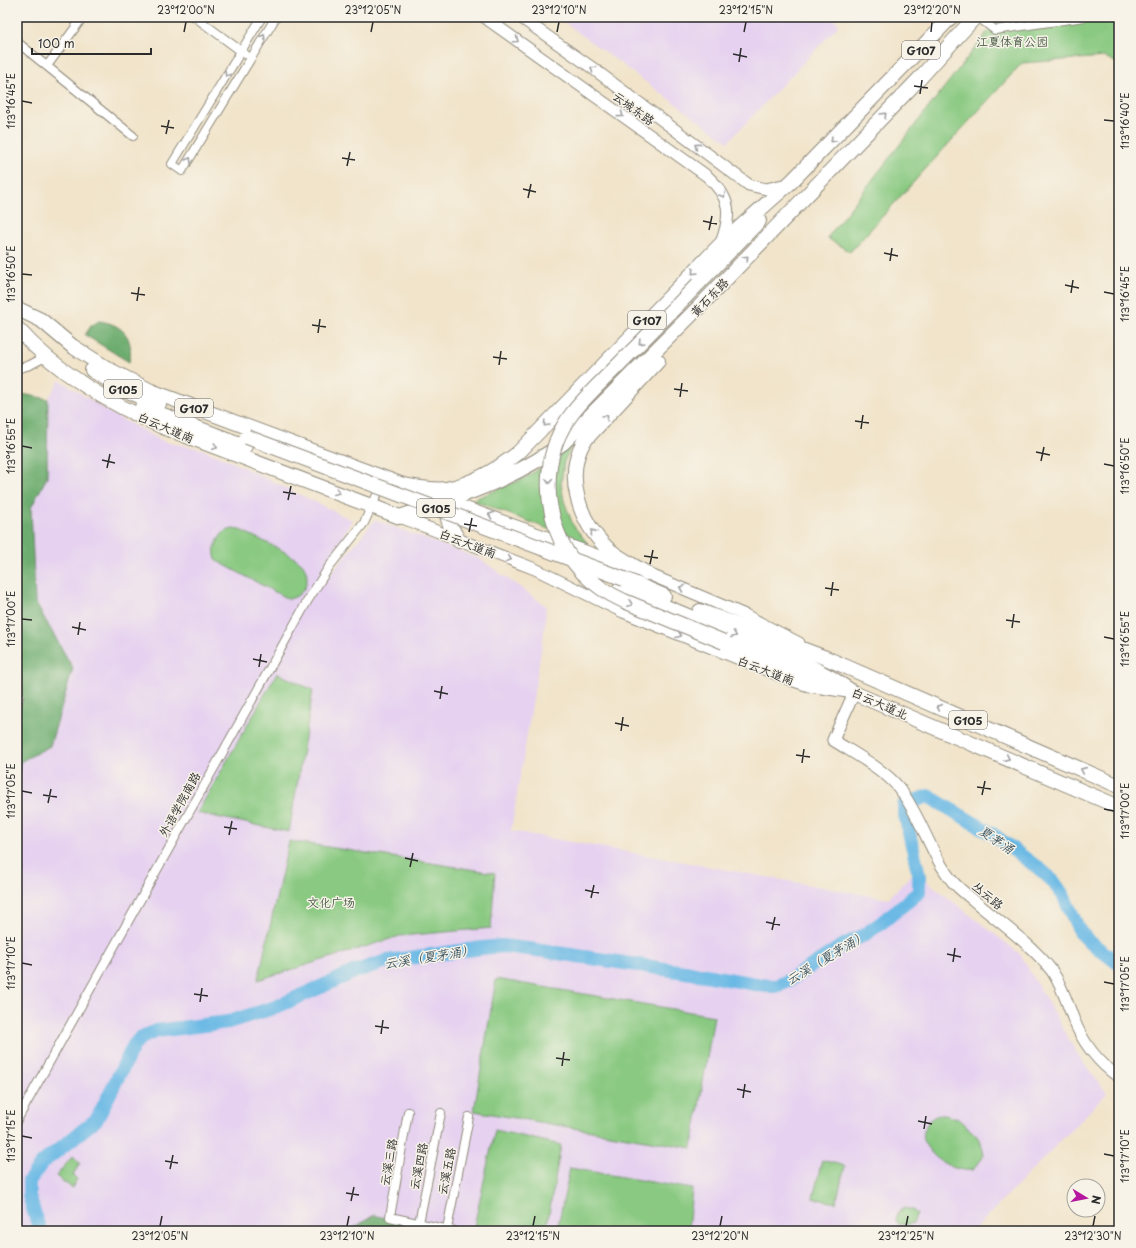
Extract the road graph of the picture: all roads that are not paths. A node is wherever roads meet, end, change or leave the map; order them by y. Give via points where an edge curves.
1 (83, 17) edge
2 (195, 17) edge
3 (262, 17) edge
4 (276, 17) edge
5 (484, 17) edge
6 (520, 17) edge
7 (950, 17) edge
8 (976, 17) edge
9 (1084, 17) edge
10 (17, 42) edge
11 (242, 51) junction
12 (251, 58) junction
13 (47, 66) junction
14 (133, 136) dead end
15 (717, 161) junction
16 (707, 176) junction
17 (792, 182) junction
18 (721, 244) junction
19 (700, 306) junction
20 (18, 308) edge
21 (17, 328) edge
22 (47, 356) junction
23 (17, 369) edge
24 (573, 396) junction
25 (591, 417) junction
26 (246, 442) junction
27 (384, 478) junction
28 (403, 485) junction
29 (458, 486) junction
30 (448, 500) junction
31 (373, 506) junction
32 (467, 507) junction
33 (400, 517) junction
34 (459, 541) junction
35 (646, 573) junction
36 (622, 584) junction
37 (17, 645) edge
38 (817, 654) junction
39 (854, 693) junction
40 (17, 707) edge
41 (1119, 786) edge
42 (1119, 807) edge
43 (1119, 1076) edge
44 (408, 1112) dead end
45 (441, 1113) dead end
46 (469, 1117) dead end
47 (17, 1120) edge
48 (419, 1223) junction
49 (451, 1230) edge

1 - 13 street
2 - 11 street
3 - 11 street
12 -> 4 street
5 -> 16 main road, 云城东路
15 -> 6 main road, 云城东路
7 -> 17 highway, G107
8 - 9 street via 995,30
19 -> 8 highway, 黄石东路 / G107 via 935,63
10 - 13 street
11 - 12 street
11 -> 12 street via 172,164 182,171
13 - 14 street
15 - 16 main road via 720,170 715,176
15 - 17 main road, 云城东路 via 757,188 772,189
16 -> 18 main road, 云城东路 via 721,192 727,206 727,228
17 - 18 highway, G107
17 -> 39 highway, bridge via 757,223 570,416 552,457 549,502 553,521 572,561 594,584 609,594 800,674
18 -> 24 highway, G107
19 - 25 highway, 黄石东路 / G107
35 -> 19 highway via 608,549 588,525 575,488 576,458 584,441 657,362
20 - 26 highway, 白云大道南 / G105 via 74,358 123,389
20 - 27 highway, 白云大道南 / G107 via 41,320 72,346 108,369 151,391
21 - 22 highway, 白云大道南 / G105
22 - 23 street
22 - 26 highway, 白云大道南 / G105 via 142,407
22 -> 31 highway, 白云大道南 / G107 via 92,391 144,418
24 - 25 highway via 571,412 580,418
24 -> 29 highway, G107 via 530,442 507,462
25 - 30 highway, 黄石东路 / G107 via 563,443 537,461 499,481
26 - 36 highway, 白云大道南 / G105, bridge
27 - 28 highway, 白云大道南 / G107
27 - 31 street, 外语学院南路
28 - 29 highway, G107 via 430,489
28 - 30 main road, 白云大道南
29 - 30 highway
30 - 32 main road, 白云大道南
30 - 33 highway, 黄石东路 / G107
30 - 34 highway via 446,515
31 - 33 highway, 白云大道南 / G107
31 - 47 street, 外语学院南路 via 364,523 329,567 308,600
32 - 34 main road via 458,513 455,521
35 -> 32 main road, 白云大道南
33 - 34 main road, 白云大道南
34 -> 39 main road, 白云大道南 via 535,569 623,612 790,680
38 -> 35 main road, 白云大道南 via 745,615
36 - 38 highway, 白云大道北 / G105
36 -> 39 highway, 白云大道北 / G105 via 808,666
37 - 40 street
41 -> 38 highway, 白云大道北 / G105
39 -> 42 highway, 白云大道北 / G105
39 - 43 main road, 丛云路 via 833,740 888,776 905,795 948,876 1034,951 1046,965 1061,987 1086,1044 1097,1058
44 - 48 street, 云溪三路 via 390,1216
45 - 48 street, 云溪四路
46 - 49 street, 云溪五路
48 - 49 street

